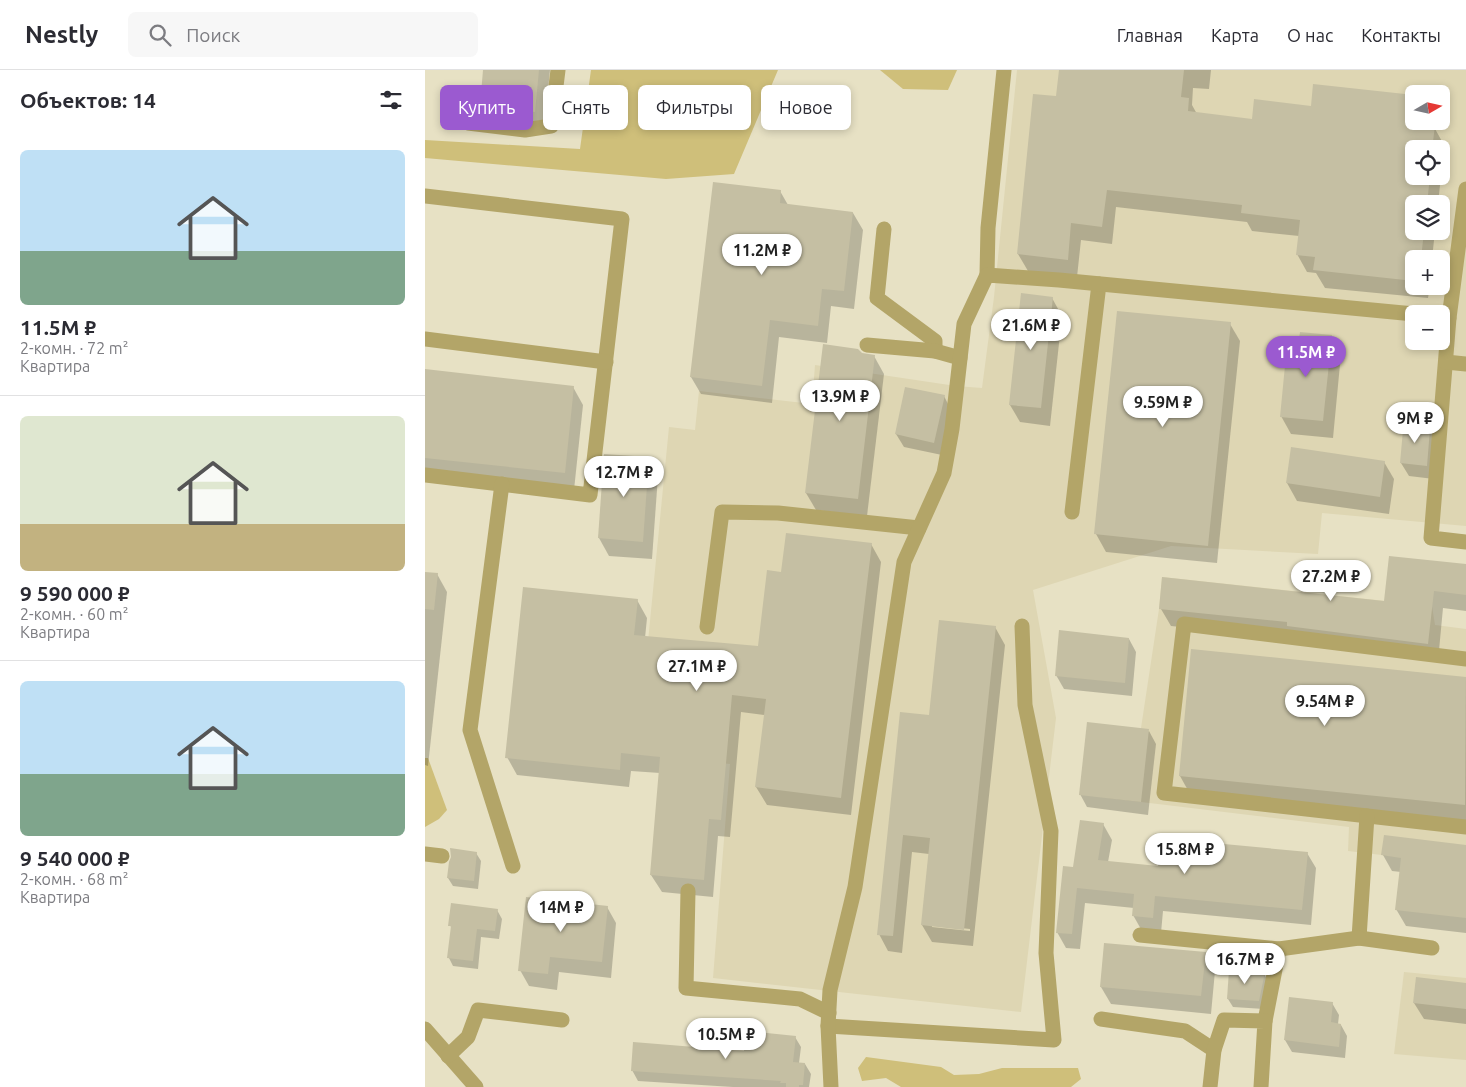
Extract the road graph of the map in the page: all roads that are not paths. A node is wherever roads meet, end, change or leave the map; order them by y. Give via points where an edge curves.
1 (558, 70) edge
2 (1004, 70) edge
3 (533, 129) edge
4 (1466, 188) edge
5 (425, 196) edge
6 (884, 229) dead end
7 (987, 275) junction
8 (1099, 284) junction
9 (1447, 305) edge
10 (1405, 313) edge
11 (425, 339) edge
12 (867, 345) dead end
13 (1446, 350) edge
14 (935, 351) junction
15 (960, 358) junction
16 (605, 362) junction
17 (1446, 362) junction
18 (1466, 364) edge
19 (425, 475) edge
20 (502, 484) junction
21 (1072, 512) dead end
22 (919, 528) junction
23 (1466, 542) edge
24 (1021, 626) dead end
25 (707, 627) dead end
26 (1466, 659) edge
27 (1367, 816) junction
28 (1466, 827) edge
29 (425, 854) edge
30 (442, 856) dead end
31 (513, 866) dead end
32 (688, 891) dead end
33 (1140, 935) dead end
34 (1359, 938) junction
35 (1432, 948) dead end
36 (1279, 949) junction
37 (828, 1019) junction
38 (1101, 1019) dead end
39 (562, 1020) dead end
40 (1265, 1021) junction
41 (425, 1029) edge
42 (1214, 1050) junction
43 (449, 1056) junction
44 (476, 1087) edge
45 (831, 1087) edge
46 (1210, 1087) edge
47 (1261, 1087) edge

1 - 3 street via 551,126
2 - 7 street via 987,228
4 - 9 street
5 - 16 street via 622,219
6 - 14 street via 877,298 935,342
7 - 8 street
7 - 15 street via 964,324
8 - 10 street
8 - 21 street
11 - 16 street
12 - 14 street
13 - 17 street
14 - 15 street
15 - 22 street via 944,473
16 - 20 street via 590,495
17 - 18 street
17 - 23 street via 1431,538
19 - 20 street
20 - 31 street via 470,730
22 - 25 street via 778,512 721,512
22 - 37 street via 904,562 855,887 830,990
24 - 37 street via 1025,705 1051,831 1047,953 1054,1040
26 - 27 street via 1184,624 1164,793
27 - 28 street
27 - 34 street
29 - 30 street
32 - 37 street via 686,988 800,999
33 - 36 street
34 - 35 street
34 - 36 street
36 - 40 street
37 - 45 street
38 - 42 street via 1185,1031
39 - 43 street via 477,1010 468,1037
40 - 42 street via 1223,1020
40 - 47 street
41 - 43 street
42 - 46 street
43 - 44 street

